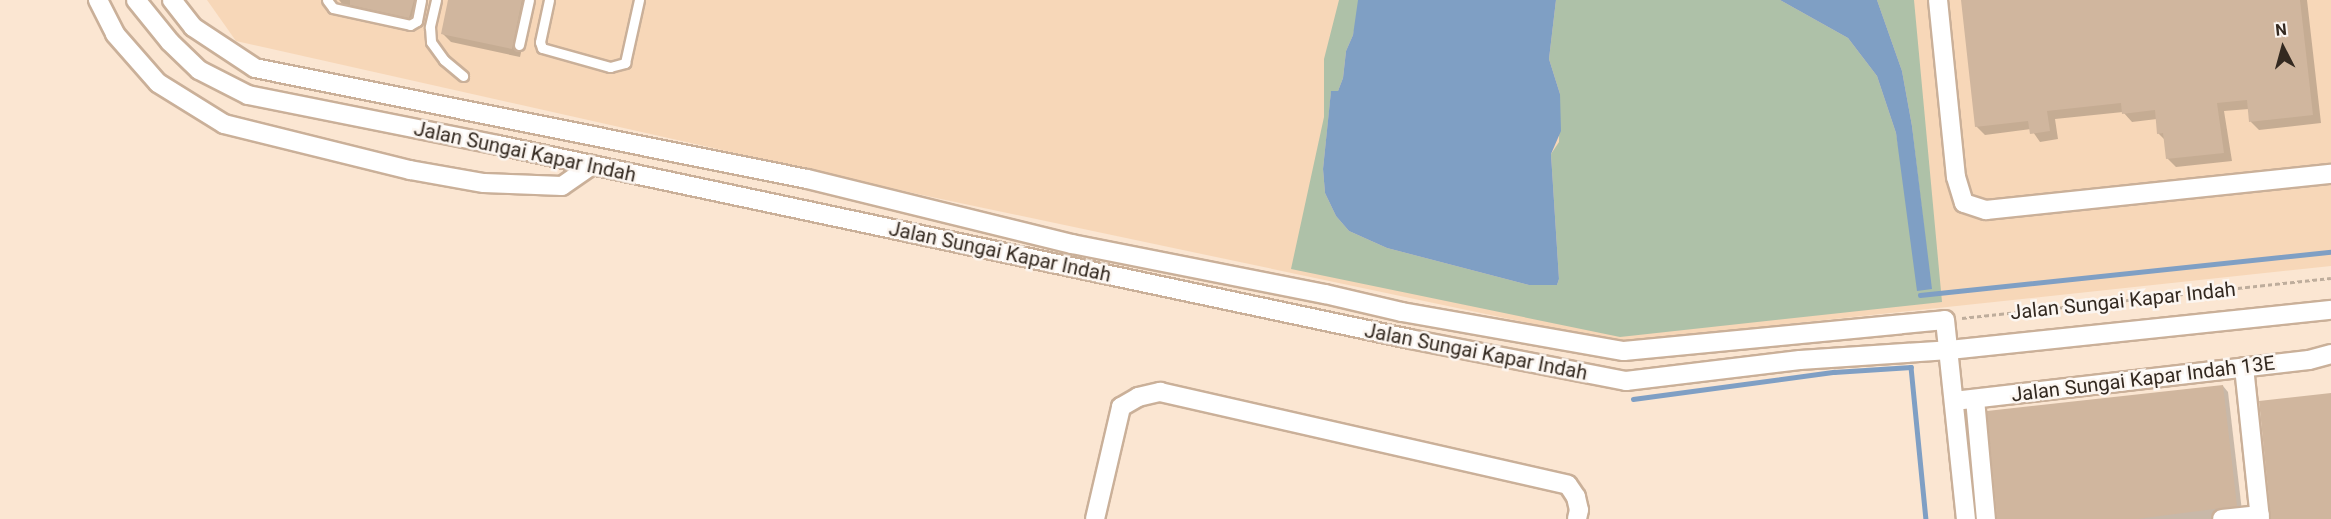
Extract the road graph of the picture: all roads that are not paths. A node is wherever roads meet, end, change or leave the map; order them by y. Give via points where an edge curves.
1 (98, 0) edge
2 (136, 0) edge
3 (172, 0) edge
4 (327, 0) edge
5 (421, 0) edge
6 (436, 0) edge
7 (529, 0) edge
8 (549, 0) edge
9 (639, 0) edge
10 (1938, 0) edge
11 (519, 45) dead end
12 (463, 76) dead end
13 (592, 165) junction
14 (2331, 174) edge
15 (2331, 310) edge
16 (1948, 350) junction
17 (2331, 354) edge
18 (2244, 367) junction
19 (1975, 399) junction
20 (1954, 401) junction
21 (2260, 517) edge
22 (1095, 519) edge
23 (1577, 519) edge
24 (1966, 519) edge
25 (1986, 519) edge
26 (2222, 519) edge

1 - 13 street via 115,34 158,83 225,124 410,170 484,183 562,186
2 - 13 street, Jalan Sungai Kapar Indah via 199,70 248,95
3 - 16 street, Jalan Sungai Kapar Indah via 192,27 255,68 807,179 1083,246 1402,312 1623,351 1945,320
4 - 5 lane via 333,8 410,25 417,21
6 - 12 lane via 431,42
7 - 11 lane
8 - 9 lane via 542,48 618,67 625,63
10 - 14 street via 1956,177 1964,203 1986,210
13 - 16 street, Jalan Sungai Kapar Indah via 1399,337 1626,381 1800,360
15 - 16 street, Jalan Sungai Kapar Indah
16 - 20 street
17 - 18 street, Jalan Sungai Kapar Indah 13E
18 - 19 street, Jalan Sungai Kapar Indah 13E
18 - 21 street
19 - 20 street, Jalan Sungai Kapar Indah 13E
19 - 25 street
20 - 24 street
21 - 26 street
22 - 23 street via 1121,407 1138,397 1160,392 1568,485 1576,497

